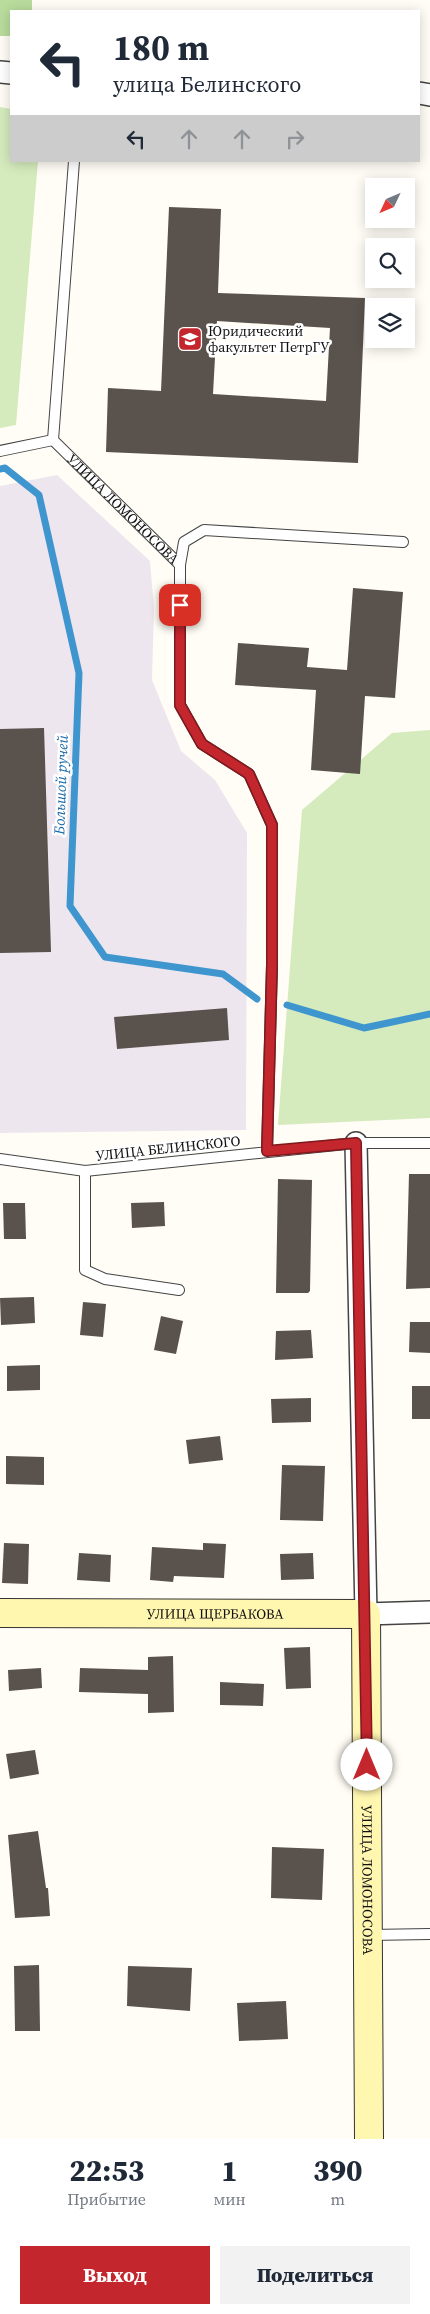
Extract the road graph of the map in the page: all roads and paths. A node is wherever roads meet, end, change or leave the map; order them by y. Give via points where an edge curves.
1 (74, 162) edge
2 (53, 440) junction
3 (0, 451) edge
4 (403, 542) dead end
5 (180, 566) junction
6 (356, 1143) junction
7 (430, 1143) edge
8 (267, 1151) junction
9 (0, 1159) edge
10 (84, 1171) junction
11 (179, 1290) dead end
12 (430, 1612) edge
13 (0, 1613) edge
14 (366, 1614) junction
15 (430, 1934) edge
16 (368, 1935) junction
17 (369, 2139) edge

1 - 2 lane
2 - 3 lane
2 - 5 lane, УЛИЦА ЛОМОНОСОВА
4 - 5 lane via 204,530 184,542
5 - 8 lane, УЛИЦА ЛОМОНОСОВА via 180,705 202,744 249,774 272,825
6 - 7 lane, УЛИЦА БЕЛИНСКОГО
6 - 8 lane, УЛИЦА БЕЛИНСКОГО
6 - 14 street, УЛИЦА ЛОМОНОСОВА
8 - 10 lane, УЛИЦА БЕЛИНСКОГО
9 - 10 lane, УЛИЦА БЕЛИНСКОГО
10 - 11 lane via 85,1270 105,1278
12 - 14 street, УЛИЦА ЩЕРБАКОВА
13 - 14 street, УЛИЦА ЩЕРБАКОВА
14 - 16 street, УЛИЦА ЛОМОНОСОВА
15 - 16 lane
16 - 17 street, УЛИЦА ЛОМОНОСОВА

